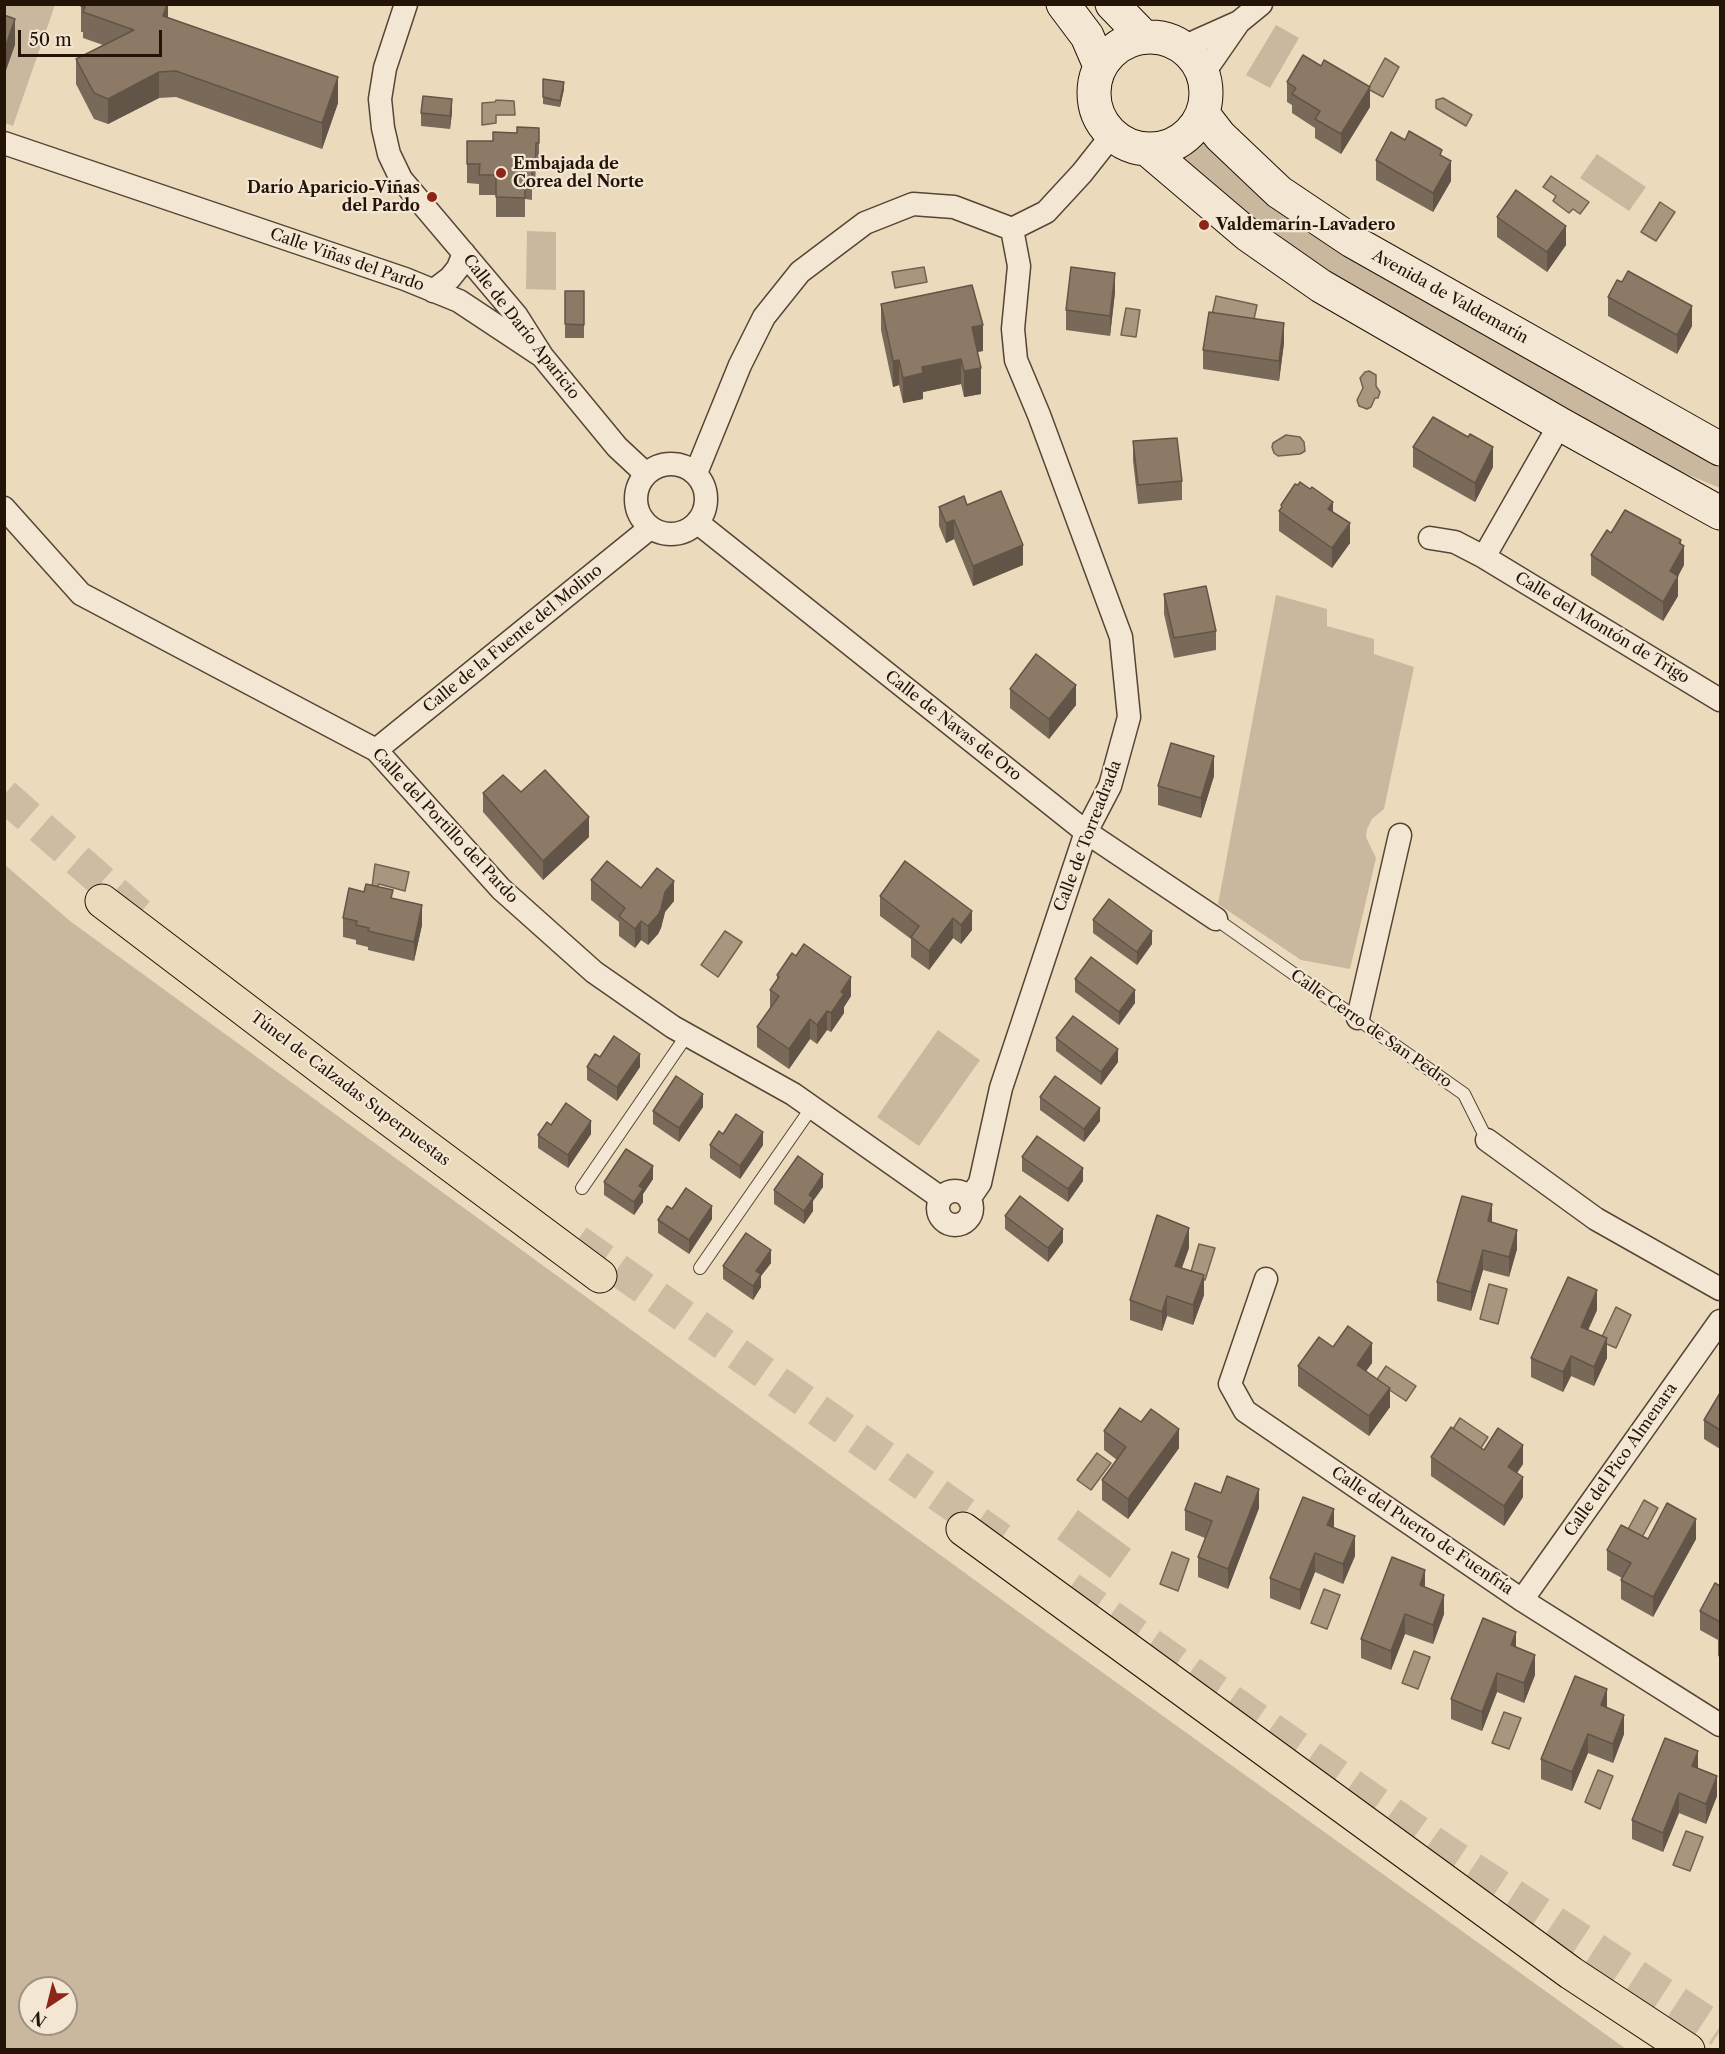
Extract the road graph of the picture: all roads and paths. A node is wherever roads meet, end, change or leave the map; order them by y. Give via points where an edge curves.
1 (406, 4) edge
2 (1063, 4) edge
3 (1112, 4) edge
4 (1261, 4) edge
5 (1239, 22) junction
6 (1143, 37) junction
7 (1183, 47) junction
8 (1100, 66) junction
9 (1203, 74) junction
10 (1203, 114) junction
11 (1112, 135) junction
12 (4, 143) edge
13 (1148, 150) junction
14 (1012, 229) junction
15 (464, 253) junction
16 (484, 278) junction
17 (433, 291) junction
18 (459, 301) junction
19 (542, 357) junction
20 (1560, 424) junction
21 (1720, 449) edge
22 (696, 473) junction
23 (1648, 473) junction
24 (646, 474) junction
25 (1720, 497) edge
26 (4, 508) edge
27 (1720, 513) edge
28 (698, 524) junction
29 (650, 528) junction
30 (1430, 538) dead end
31 (1484, 556) junction
32 (1720, 700) edge
33 (376, 750) junction
34 (1086, 832) junction
35 (1400, 835) dead end
36 (102, 901) dead end
37 (1216, 919) joint
38 (1358, 1018) junction
39 (687, 1035) junction
40 (812, 1107) junction
41 (1487, 1140) joint
42 (582, 1188) dead end
43 (941, 1198) joint
44 (700, 1268) dead end
45 (600, 1276) dead end
46 (1266, 1279) dead end
47 (1720, 1289) edge
48 (1720, 1321) edge
49 (963, 1529) dead end
50 (1522, 1600) junction
51 (1720, 1725) edge
52 (1688, 2049) edge

1 - 15 street, Calle de Darío Aparicio via 385,68 380,99 382,129 401,179
2 - 8 street via 1087,36
3 - 6 street
4 - 5 street
5 - 7 street
5 - 9 street
6 - 7 street via 1163,38
6 - 8 street via 1120,45
7 - 9 street via 1195,58
8 - 11 street via 1094,101 1101,121
9 - 10 street via 1207,91
10 - 13 street via 1190,133 1177,143
10 - 21 street, Avenida de Valdemarín via 1234,152 1279,192 1353,242
11 - 13 street via 1130,146
11 - 14 street via 1046,212
12 - 17 street, Calle Viñas del Pardo
13 - 20 street via 1248,235 1321,286
14 - 22 street via 954,207 913,204 865,223 837,242 800,272 764,317 740,364
14 - 34 street, Calle de Torreadrada via 1019,266 1013,329 1016,360 1121,637 1129,717 1110,786
15 - 16 street, Calle de Darío Aparicio
15 - 17 street via 450,278
16 - 18 street
16 - 19 street, Calle de Darío Aparicio via 516,315
17 - 18 street, Calle Viñas del Pardo
18 - 19 street, Calle Viñas del Pardo
19 - 24 street, Calle de Darío Aparicio via 617,447
20 - 23 street
20 - 31 street
22 - 24 street via 680,464 668,463
22 - 28 street via 706,489 707,501
23 - 25 street
23 - 27 street
24 - 29 street via 636,495 637,508
26 - 33 street, Calle del Portillo del Pardo via 81,594
28 - 29 street via 680,534 659,533
28 - 34 street, Calle de Navas de Oro
29 - 33 street, Calle de la Fuente del Molino
30 - 31 street, Calle del Montón de Trigo via 1455,542
31 - 32 street, Calle del Montón de Trigo
33 - 39 street, Calle del Portillo del Pardo via 501,889 594,972
34 - 37 street, Calle de Navas de Oro
34 - 43 street, Calle de Torreadrada via 1001,1088 980,1183 969,1199 972,1210 967,1220 957,1226 946,1223 938,1214
35 - 38 street
36 - 45 highway, Túnel de Calzadas Superpuestas
37 - 38 lane, Calle Cerro de San Pedro
38 - 41 lane, Calle Cerro de San Pedro via 1464,1094
39 - 40 street, Calle del Portillo del Pardo
39 - 42 lane
40 - 43 street, Calle del Portillo del Pardo
40 - 44 lane
41 - 47 street, Calle Cerro de San Pedro via 1596,1219
46 - 50 street, Calle del Puerto de Fuenfría via 1230,1384 1245,1411
48 - 50 street, Calle del Pico Almenara
49 - 52 highway via 1572,1973
50 - 51 street, Calle del Puerto de Fuenfría

